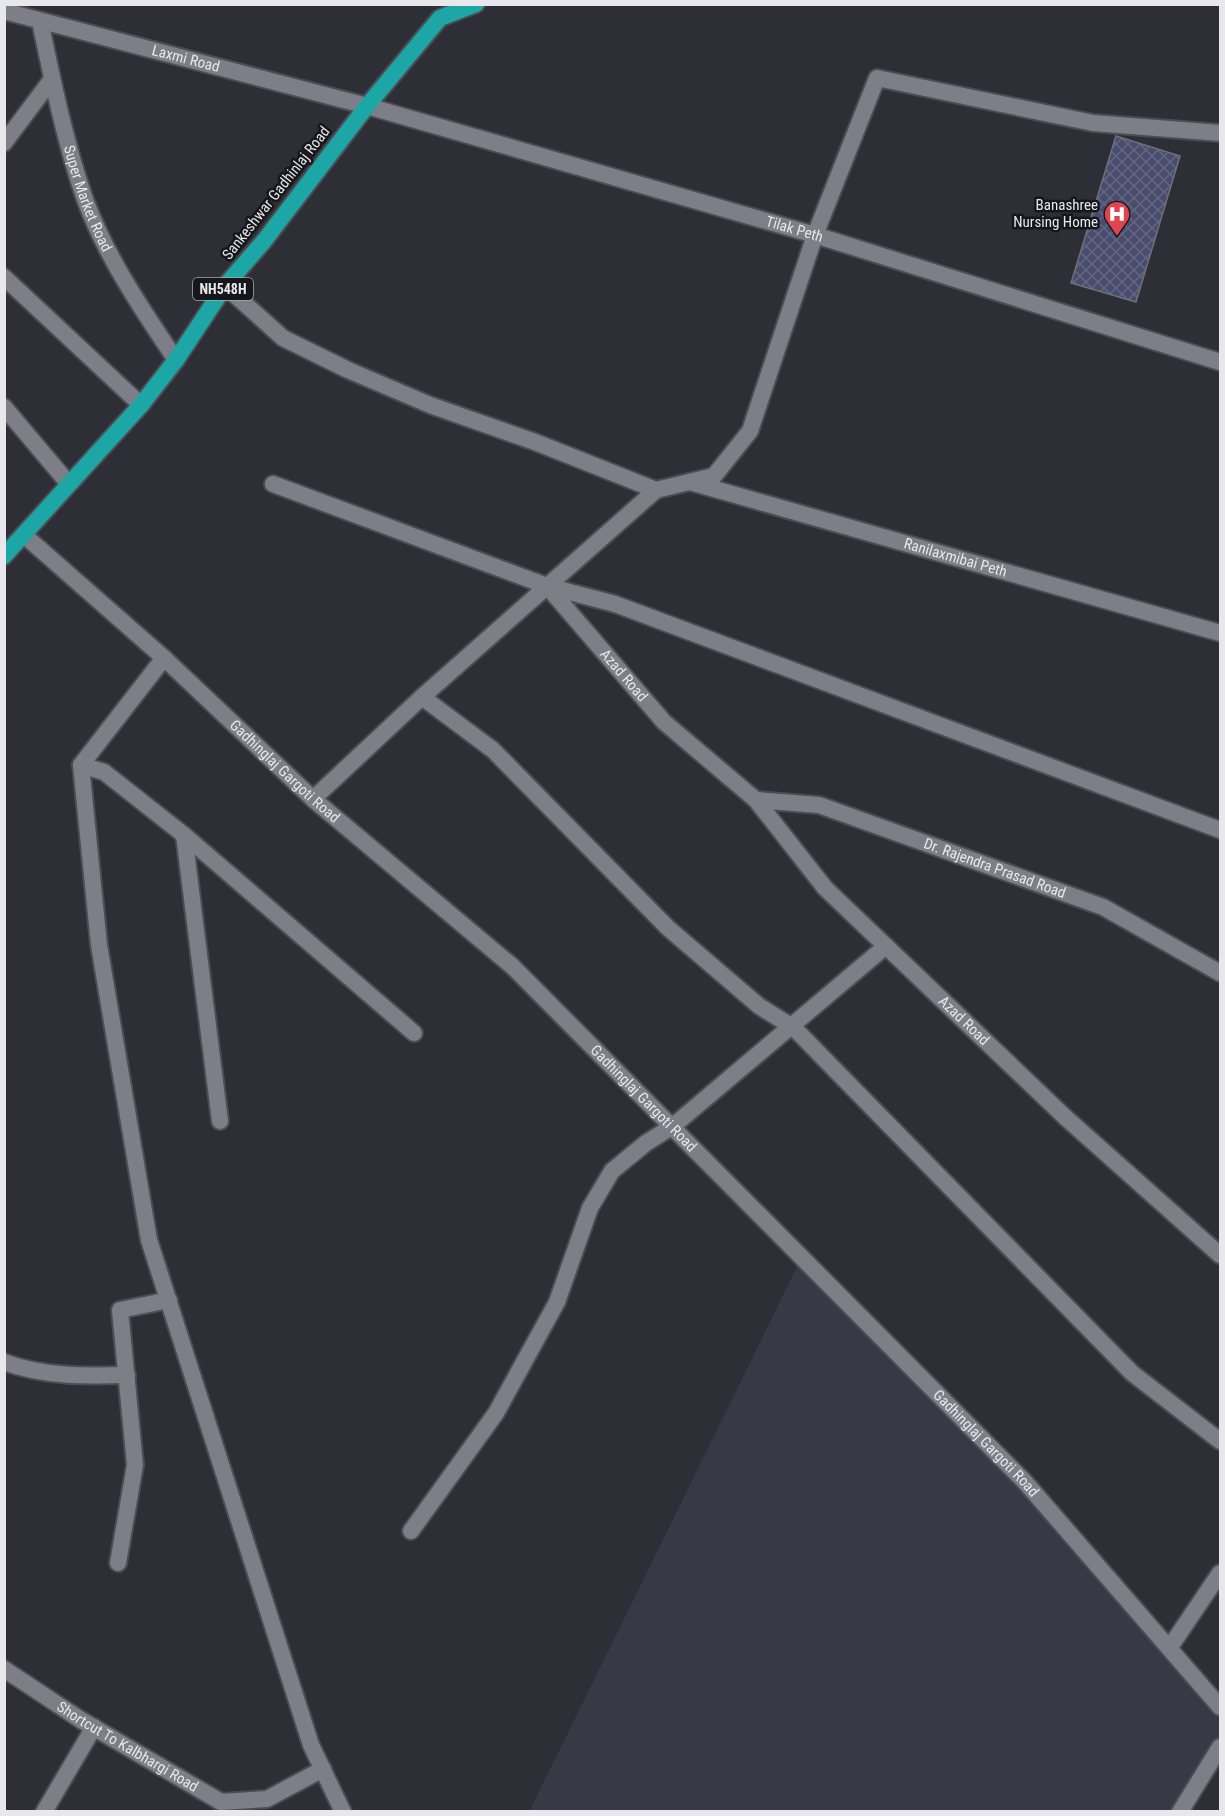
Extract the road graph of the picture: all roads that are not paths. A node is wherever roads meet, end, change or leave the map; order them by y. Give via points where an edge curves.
1 (476, 4) edge
2 (11, 10) edge
3 (40, 21) junction
4 (52, 79) junction
5 (367, 106) junction
6 (1221, 133) edge
7 (4, 144) edge
8 (815, 235) junction
9 (4, 277) edge
10 (225, 286) junction
11 (176, 360) junction
12 (1221, 362) edge
13 (141, 405) junction
14 (4, 407) edge
15 (690, 482) junction
16 (69, 484) junction
17 (273, 484) dead end
18 (656, 490) junction
19 (24, 534) junction
20 (4, 556) edge
21 (547, 586) junction
22 (1221, 633) edge
23 (164, 658) junction
24 (422, 697) junction
25 (81, 765) junction
26 (313, 799) junction
27 (756, 800) junction
28 (1221, 830) edge
29 (184, 835) junction
30 (886, 946) junction
31 (1221, 973) edge
32 (792, 1026) junction
33 (414, 1033) dead end
34 (220, 1121) dead end
35 (673, 1126) junction
36 (1221, 1255) edge
37 (169, 1300) junction
38 (4, 1362) edge
39 (127, 1375) junction
40 (1221, 1441) edge
41 (411, 1531) dead end
42 (118, 1563) dead end
43 (1221, 1573) edge
44 (1170, 1647) junction
45 (4, 1669) edge
46 (1221, 1707) edge
47 (94, 1727) junction
48 (1221, 1747) edge
49 (322, 1769) junction
50 (44, 1812) edge
51 (343, 1812) edge
52 (1180, 1812) edge

1 - 5 highway, Sankeshwar Gadhinlaj Road / NH548H via 440,18
2 - 3 street, Laxmi Road
3 - 4 street, Super Market Road
3 - 5 street, Laxmi Road
4 - 7 street
4 - 11 street, Super Market Road via 87,202 132,294
5 - 8 street, Tilak Peth
5 - 10 highway, Sankeshwar Gadhinlaj Road / NH548H
6 - 8 street via 1093,123 878,78
8 - 12 street, Tilak Peth
8 - 15 street via 750,431 714,476
9 - 13 street
10 - 11 highway, Sankeshwar Gadhinlaj Road / NH548H
10 - 18 street via 283,338 348,370
11 - 13 highway, Sankeshwar Gadhinlaj Road / NH548H
13 - 16 highway, Sankeshwar Gadhinlaj Road / NH548H
14 - 16 street
15 - 18 street
15 - 22 street, Ranilaxmibai Peth
16 - 19 highway, Sankeshwar Gadhinlaj Road / NH548H
17 - 21 street
18 - 21 street
19 - 20 highway, Sankeshwar Gadhinlaj Road / NH548H
19 - 23 street, Gadhinglaj Gargoti Road
21 - 24 street
21 - 27 street, Azad Road via 664,722
21 - 28 street via 615,604
23 - 25 street
23 - 26 street, Gadhinglaj Gargoti Road
24 - 26 street
24 - 32 street via 493,750 668,928 759,1006
25 - 29 street via 104,772
25 - 37 street via 99,945 149,1240
26 - 35 street, Gadhinglaj Gargoti Road via 512,966
27 - 30 street, Azad Road via 825,888
27 - 31 street, Dr. Rajendra Prasad Road via 819,805 1103,907
29 - 33 street
29 - 34 street
30 - 32 street
30 - 36 street, Azad Road via 1065,1117
32 - 35 street
32 - 40 street via 1132,1373
35 - 41 street via 612,1170 590,1208 557,1302 501,1403
35 - 44 street, Gadhinglaj Gargoti Road via 1025,1482
37 - 39 street via 120,1310
37 - 49 street via 311,1745
38 - 39 street via 73,1376
39 - 42 street via 135,1465
43 - 44 street
44 - 46 street, Gadhinglaj Gargoti Road
45 - 47 street, Shortcut To Kalbhargi Road
47 - 49 street, Shortcut To Kalbhargi Road via 221,1802 267,1799
47 - 50 street
48 - 52 street
49 - 51 street

